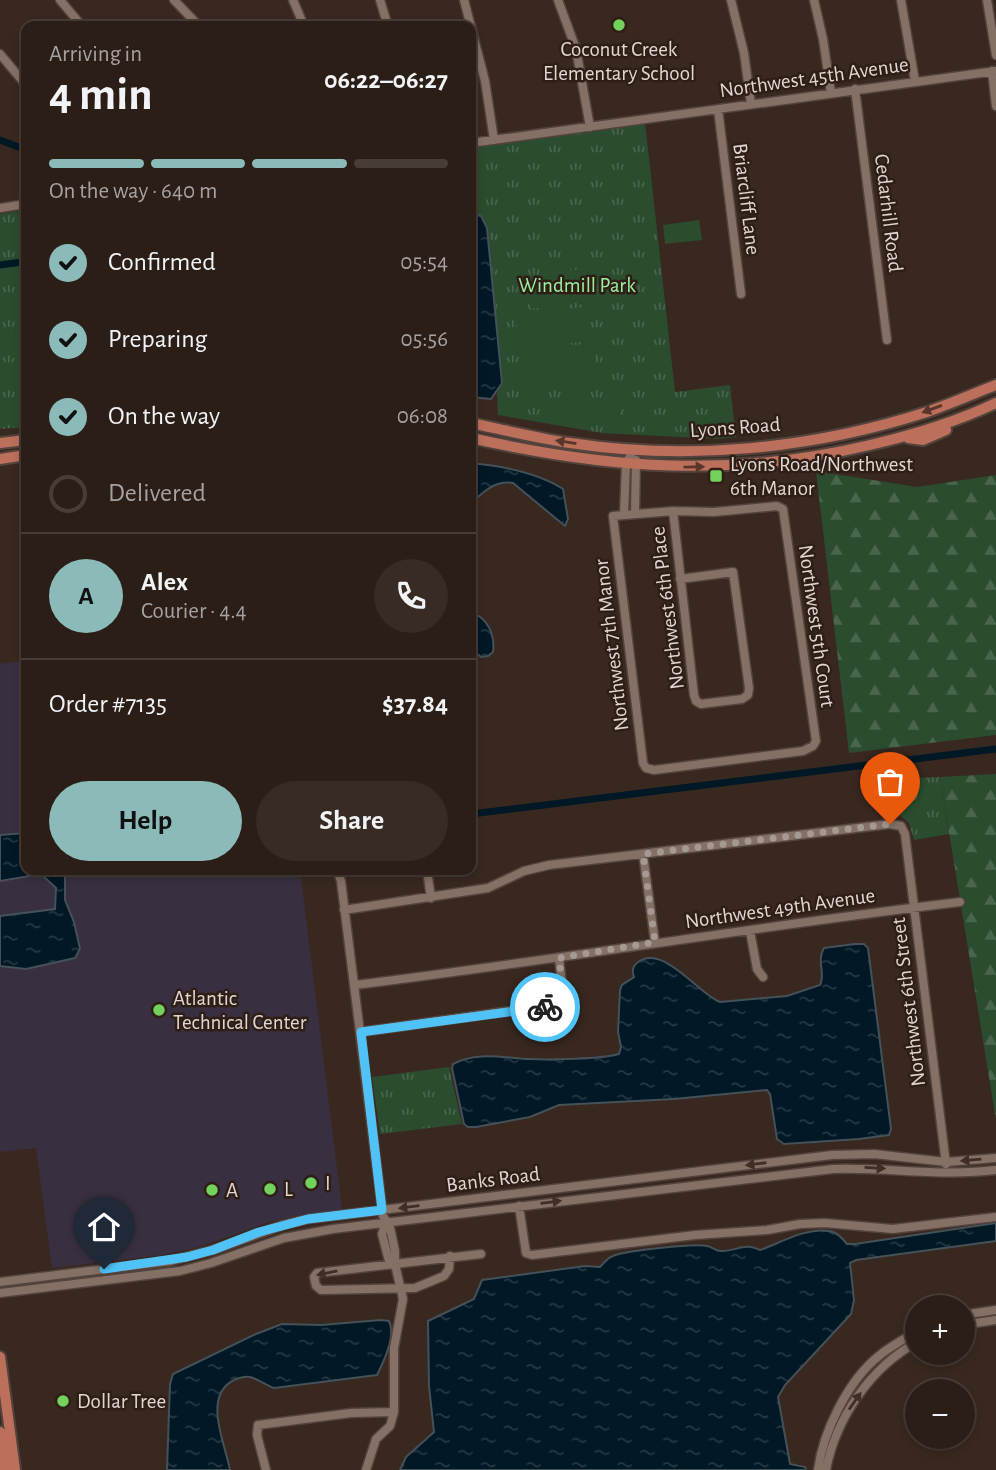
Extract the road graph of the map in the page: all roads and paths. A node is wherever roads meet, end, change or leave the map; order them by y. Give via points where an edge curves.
1 (60, 0) edge
2 (174, 0) edge
3 (293, 0) edge
4 (380, 0) edge
5 (464, 0) edge
6 (558, 0) edge
7 (731, 0) edge
8 (814, 0) edge
9 (901, 0) edge
10 (987, 0) edge
11 (78, 21) edge
12 (195, 21) edge
13 (302, 21) edge
14 (386, 21) edge
15 (469, 21) edge
16 (476, 46) edge
17 (0, 54) edge
18 (996, 55) edge
19 (994, 71) edge
20 (21, 80) edge
21 (915, 81) junction
22 (855, 89) junction
23 (831, 93) junction
24 (751, 104) junction
25 (996, 106) edge
26 (718, 108) junction
27 (590, 127) junction
28 (494, 139) junction
29 (476, 142) edge
30 (21, 205) edge
31 (0, 208) edge
32 (741, 295) dead end
33 (887, 340) dead end
34 (996, 385) edge
35 (996, 403) edge
36 (996, 411) edge
37 (476, 424) edge
38 (902, 438) junction
39 (476, 439) edge
40 (21, 441) edge
41 (0, 443) edge
42 (634, 449) junction
43 (21, 456) edge
44 (0, 458) edge
45 (632, 465) junction
46 (673, 511) junction
47 (635, 513) junction
48 (624, 514) junction
49 (680, 579) junction
50 (646, 768) joint
51 (643, 854) junction
52 (339, 875) edge
53 (428, 875) edge
54 (430, 898) junction
55 (960, 902) dead end
56 (914, 907) junction
57 (344, 910) junction
58 (750, 931) junction
59 (655, 942) junction
60 (559, 958) junction
61 (764, 976) dead end
62 (355, 985) junction
63 (361, 1032) junction
64 (865, 1154) junction
65 (996, 1158) edge
66 (946, 1162) junction
67 (996, 1170) edge
68 (796, 1173) junction
69 (946, 1174) junction
70 (519, 1206) junction
71 (384, 1217) junction
72 (996, 1217) edge
73 (481, 1254) dead end
74 (450, 1256) junction
75 (395, 1264) junction
76 (0, 1282) edge
77 (401, 1287) junction
78 (0, 1293) edge
79 (996, 1310) edge
80 (975, 1313) edge
81 (996, 1320) edge
82 (975, 1323) edge
83 (905, 1339) edge
84 (905, 1349) edge
85 (0, 1357) edge
86 (867, 1376) junction
87 (394, 1412) junction
88 (0, 1432) edge
89 (5, 1470) edge
90 (15, 1470) edge
91 (266, 1470) edge
92 (366, 1470) edge
93 (818, 1470) edge
94 (826, 1470) edge

1 - 11 street
2 - 12 street
3 - 13 street
4 - 14 street
5 - 15 street
6 - 27 street via 576,49
7 - 24 street
8 - 23 street
9 - 21 street
10 - 18 street
16 - 28 street
17 - 20 street
19 - 21 street, Northwest 45th Avenue
19 - 25 street
21 - 22 street, Northwest 45th Avenue
22 - 23 street, Northwest 45th Avenue
22 - 33 street, Cedarhill Road
23 - 24 street, Northwest 45th Avenue
24 - 26 street, Northwest 45th Avenue
26 - 27 street, Northwest 45th Avenue
26 - 32 street, Briarcliff Lane
27 - 28 street, Northwest 45th Avenue
28 - 29 street, Northwest 45th Avenue
30 - 31 street
34 -> 42 main road, Lyons Road via 929,411 818,439 730,449
35 - 38 main road, Lyons Road
36 - 38 main road via 923,440
42 -> 37 main road, Lyons Road via 570,443
45 -> 38 main road, Lyons Road via 698,467 790,461
39 - 45 main road, Lyons Road
40 - 41 main road
42 - 45 street
43 - 44 main road
45 - 47 street
45 - 48 street
46 - 47 street
46 - 49 street, Northwest 6th Place
46 - 50 street, Northwest 5th Court via 783,509 816,741 803,751
47 - 48 street
48 - 50 street, Northwest 7th Manor via 612,516
49 - 49 street, Northwest 6th Place via 696,701 743,699 749,688 733,572
51 - 54 street via 549,865 488,888
51 - 56 street, Northwest 6th Street via 901,826
51 - 59 street
52 - 57 street
53 - 54 street
54 - 57 street
55 - 56 street, Northwest 49th Avenue
56 - 58 street, Northwest 49th Avenue
56 - 66 street, Northwest 6th Street
57 - 62 street
58 - 59 street, Northwest 49th Avenue
58 - 61 street via 757,969
59 - 60 street, Northwest 49th Avenue
60 - 62 street, Northwest 49th Avenue
60 - 63 street via 563,993 562,1000 553,1005
62 - 63 street
63 - 71 street
64 - 66 street, Banks Road
64 - 68 street via 800,1164
64 -> 71 street, Banks Road via 781,1161
65 -> 66 street, Banks Road
66 - 69 street, Northwest 6th Street
67 - 69 street, Banks Road
68 -> 69 street, Banks Road via 873,1167
70 -> 68 street, Banks Road
70 - 71 street, Banks Road
70 - 72 street via 526,1253 532,1255 800,1224 893,1229
71 - 75 street via 382,1234 389,1261
71 - 76 street, Banks Road via 283,1225 170,1261
71 - 78 street, Banks Road via 296,1235 180,1271
73 - 74 street
74 - 75 street
74 - 77 street via 444,1276 415,1288
75 - 77 street
75 -> 77 street via 314,1277 321,1290
77 - 87 street via 394,1348
79 - 80 street
81 - 82 street
83 - 86 street via 878,1356
84 - 86 street
85 - 90 main road
86 - 93 street via 838,1407
94 -> 86 street via 845,1415
87 - 91 street via 257,1425
87 - 92 street via 390,1426 376,1439
88 - 89 main road

